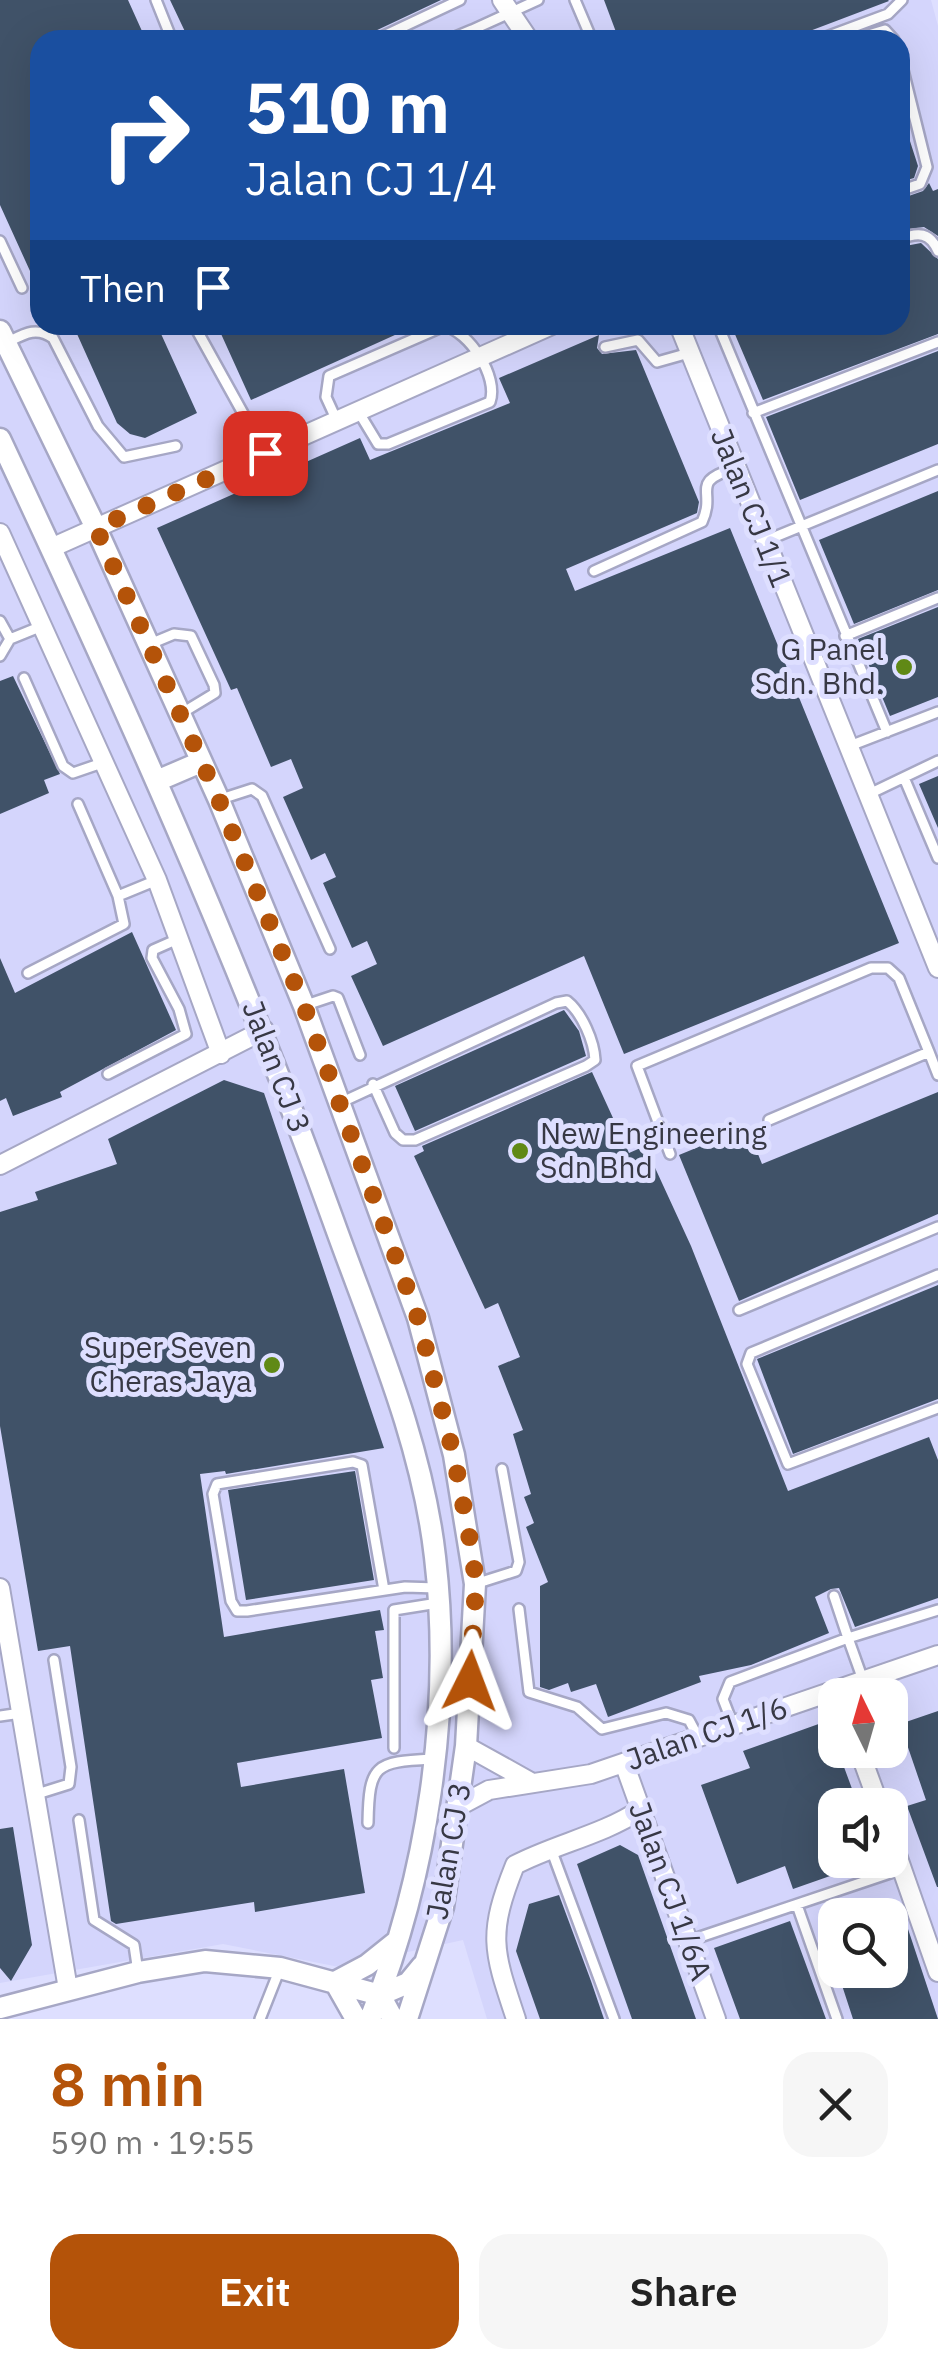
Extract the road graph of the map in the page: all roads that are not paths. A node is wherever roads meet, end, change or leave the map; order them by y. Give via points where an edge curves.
1 (156, 0) edge
2 (538, 0) edge
3 (575, 0) edge
4 (902, 0) edge
5 (452, 2) edge
6 (506, 7) edge
7 (168, 30) edge
8 (395, 30) edge
9 (481, 30) edge
10 (522, 30) edge
11 (588, 30) edge
12 (845, 30) edge
13 (910, 99) edge
14 (910, 188) edge
15 (910, 235) edge
16 (0, 240) edge
17 (938, 251) edge
18 (22, 288) dead end
19 (30, 331) edge
20 (49, 335) edge
21 (200, 335) edge
22 (423, 335) edge
23 (461, 335) edge
24 (530, 335) edge
25 (685, 335) edge
26 (722, 335) edge
27 (3, 337) edge
28 (938, 342) edge
29 (606, 347) dead end
30 (689, 353) junction
31 (479, 358) junction
32 (358, 411) junction
33 (752, 413) junction
34 (337, 421) junction
35 (0, 439) edge
36 (176, 446) dead end
37 (265, 453) junction
38 (735, 468) junction
39 (938, 470) edge
40 (799, 527) junction
41 (96, 528) junction
42 (0, 533) edge
43 (765, 540) junction
44 (51, 548) junction
45 (594, 572) dead end
46 (938, 598) edge
47 (0, 621) edge
48 (42, 626) junction
49 (845, 636) junction
50 (10, 639) junction
51 (148, 645) junction
52 (0, 656) edge
53 (24, 678) dead end
54 (938, 712) edge
55 (180, 714) junction
56 (887, 732) junction
57 (847, 747) junction
58 (938, 760) edge
59 (105, 762) junction
60 (201, 762) junction
61 (159, 780) junction
62 (905, 780) junction
63 (867, 795) junction
64 (219, 800) junction
65 (78, 804) dead end
66 (938, 858) edge
67 (157, 880) junction
68 (118, 896) junction
69 (178, 938) junction
70 (330, 949) dead end
71 (938, 968) edge
72 (28, 973) dead end
73 (304, 1006) junction
74 (264, 1030) junction
75 (928, 1052) junction
76 (221, 1054) junction
77 (360, 1055) dead end
78 (108, 1074) dead end
79 (938, 1075) edge
80 (374, 1084) junction
81 (339, 1104) junction
82 (769, 1120) dead end
83 (670, 1154) dead end
84 (0, 1165) edge
85 (938, 1227) edge
86 (938, 1274) edge
87 (739, 1310) dead end
88 (938, 1408) edge
89 (502, 1468) dead end
90 (476, 1584) junction
91 (0, 1588) edge
92 (384, 1590) junction
93 (438, 1596) junction
94 (834, 1596) dead end
95 (518, 1608) dead end
96 (938, 1610) edge
97 (848, 1638) junction
98 (938, 1655) edge
99 (54, 1660) dead end
100 (863, 1678) edge
101 (873, 1678) edge
102 (818, 1698) edge
103 (20, 1713) junction
104 (0, 1716) edge
105 (733, 1725) junction
106 (698, 1738) junction
107 (466, 1746) junction
108 (394, 1748) dead end
109 (432, 1759) junction
110 (624, 1763) junction
111 (530, 1782) junction
112 (34, 1795) junction
113 (460, 1804) junction
114 (640, 1810) junction
115 (79, 1820) dead end
116 (368, 1823) dead end
117 (550, 1847) junction
118 (876, 1878) edge
119 (906, 1878) edge
120 (797, 1905) junction
121 (932, 1936) edge
122 (397, 1940) junction
123 (688, 1941) junction
124 (428, 1955) junction
125 (280, 1968) junction
126 (138, 1972) junction
127 (938, 1972) edge
128 (335, 1982) junction
129 (68, 1989) junction
130 (380, 1995) junction
131 (0, 2008) edge
132 (260, 2019) edge
133 (356, 2019) edge
134 (370, 2019) edge
135 (393, 2019) edge
136 (407, 2019) edge
137 (516, 2019) edge
138 (614, 2019) edge
139 (716, 2019) edge
140 (837, 2019) edge

1 - 7 lane
2 - 6 lane
3 - 11 lane
4 - 12 lane via 888,14
5 - 8 lane
6 - 9 lane
6 - 10 street
13 - 14 lane via 927,168 920,184
15 - 17 lane via 928,236
16 - 18 lane
19 - 27 lane
20 - 36 lane via 98,426 124,457
21 - 37 lane
22 - 34 lane via 329,376 326,397
23 - 31 lane
24 - 31 street
25 - 30 street, Jalan CJ 1/1
26 - 33 lane
27 - 41 street, Jalan CJ 3
28 - 33 lane
29 - 30 lane via 638,340 657,362
30 - 38 street, Jalan CJ 1/1
31 - 32 street
31 - 32 lane via 492,384 490,402 388,444 378,444
32 - 34 street
33 - 40 lane
34 - 37 street
35 - 44 street, Jalan CJ 3
37 - 41 street
38 - 43 street, Jalan CJ 1/1
38 - 45 lane via 705,485 702,522
39 - 40 lane
40 - 43 lane
40 - 49 lane
41 - 44 street
41 - 51 street, Jalan CJ 3
42 - 48 street
43 - 57 street, Jalan CJ 1/1
44 - 61 street, Jalan CJ 3
46 - 49 lane
47 - 50 lane
48 - 50 lane
48 - 59 street
49 - 56 lane
50 - 52 lane
51 - 55 street, Jalan CJ 3
51 - 55 lane via 184,632 191,636 214,685 209,699
53 - 59 lane via 63,766 86,772
54 - 56 lane
55 - 60 street, Jalan CJ 3
56 - 57 lane
57 - 63 street, Jalan CJ 1/1
58 - 62 lane
59 - 67 street
60 - 61 street
60 - 64 street, Jalan CJ 3
61 - 74 street, Jalan CJ 3
62 - 63 lane
62 - 66 lane
63 - 71 street, Jalan CJ 1/1
64 - 70 lane via 252,788 262,796
64 - 73 street, Jalan CJ 3
65 - 68 lane
67 - 68 lane
67 - 69 street
68 - 72 lane via 124,924
69 - 76 street
69 - 78 lane via 153,950 152,958 186,1034
73 - 77 lane via 338,998
73 - 81 street, Jalan CJ 3
74 - 76 street
74 - 93 street, Jalan CJ 3 via 417,1463
75 - 79 lane
75 - 82 lane
75 - 83 lane via 899,978 888,968 871,968 637,1066
76 - 84 street
80 - 80 lane via 394,1133 415,1140 586,1066 595,1052 567,1001
80 - 81 lane
81 - 90 street, Jalan CJ 3 via 418,1318 454,1456
85 - 87 lane
86 - 88 lane via 751,1353 747,1364 788,1464
89 - 90 lane via 519,1562 505,1577
90 - 107 street, Jalan CJ 3
91 - 103 street
92 - 92 lane via 237,1611 213,1494 217,1484 362,1465
92 - 93 lane
93 - 108 lane via 394,1610
93 - 109 street, Jalan CJ 3
94 - 97 lane
95 - 106 lane via 529,1692 576,1708 602,1729 666,1713 689,1720
96 - 97 lane
97 - 100 lane
97 - 105 lane via 730,1682 723,1698
98 - 101 street, Jalan CJ 1/6
99 - 112 lane via 69,1784
102 - 105 street, Jalan CJ 1/6
103 - 104 lane
103 - 112 street
105 - 106 street, Jalan CJ 1/6
106 - 110 street, Jalan CJ 1/6
107 - 111 street
107 - 113 street, Jalan CJ 3
109 - 116 lane via 386,1762 376,1769 368,1785
109 - 122 street, Jalan CJ 3 via 424,1828
110 - 111 street, Jalan CJ 1/6
110 - 114 street, Jalan CJ 1/6A
111 - 113 street, Jalan CJ 1/6
112 - 129 street
113 - 124 street, Jalan CJ 3
114 - 117 street
114 - 123 street, Jalan CJ 1/6A
115 - 126 lane via 94,1920 134,1945
117 - 137 street via 515,1866 496,1912 494,1953
117 - 138 lane
118 - 120 lane
119 - 121 street
120 - 123 lane
120 - 140 lane
121 - 127 street
122 - 128 street
122 - 130 street, Jalan CJ 3
123 - 139 street, Jalan CJ 1/6A
124 - 130 street via 408,1984
124 - 136 street, Jalan CJ 3
125 - 126 street via 204,1961
125 - 128 street
125 - 132 lane
126 - 129 street
128 - 130 street
128 - 133 street
129 - 131 street
130 - 134 street, Jalan CJ 3
130 - 135 street

